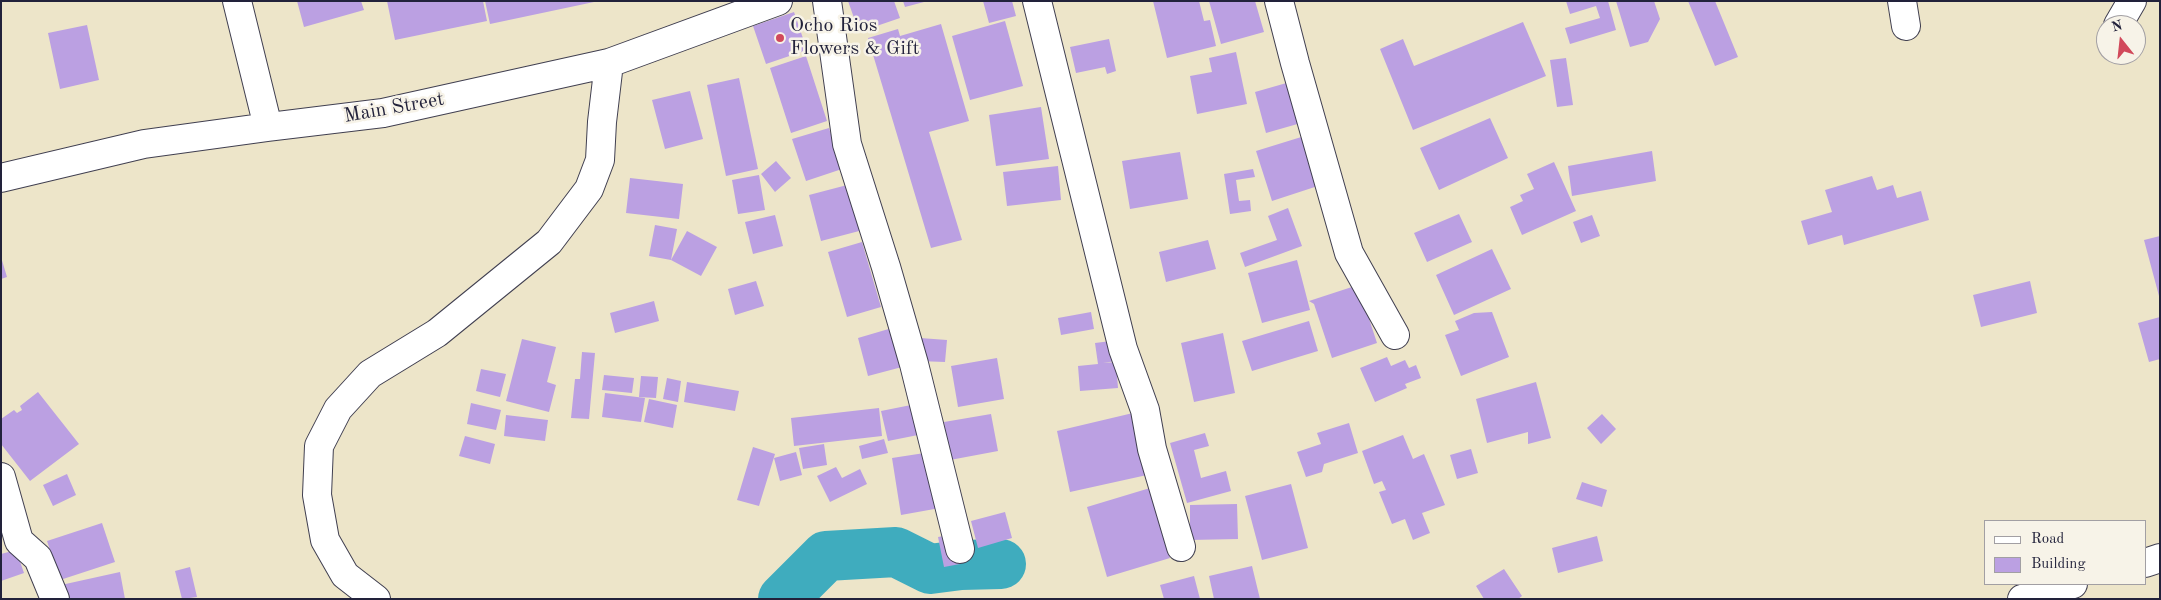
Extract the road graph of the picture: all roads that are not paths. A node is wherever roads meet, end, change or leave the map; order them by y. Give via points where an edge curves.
1 (237, 1) edge
2 (778, 1) edge
3 (827, 1) edge
4 (1037, 1) edge
5 (1279, 1) edge
6 (2132, 1) edge
7 (2124, 15) edge
8 (609, 63) junction
9 (268, 127) junction
10 (1, 178) edge
11 (1395, 335) dead end
12 (1, 477) edge
13 (1181, 547) dead end
14 (960, 549) dead end
15 (2160, 558) edge
16 (2146, 563) edge
17 (2070, 585) edge
18 (55, 599) edge
19 (376, 599) edge
20 (2022, 599) edge

1 - 9 street
2 - 8 street, Main Street
3 - 14 street via 847,144 914,364
4 - 13 street via 1123,349 1145,410 1152,449
5 - 11 street via 1349,254
6 - 7 street
8 - 9 street, Main Street via 383,113
8 - 19 street via 600,160 589,189 572,212 549,242 436,334 370,374 338,409 319,446 317,495 325,540 345,575
9 - 10 street, Main Street via 144,144
12 - 18 street via 19,541 38,558
15 - 16 street
17 - 20 street

